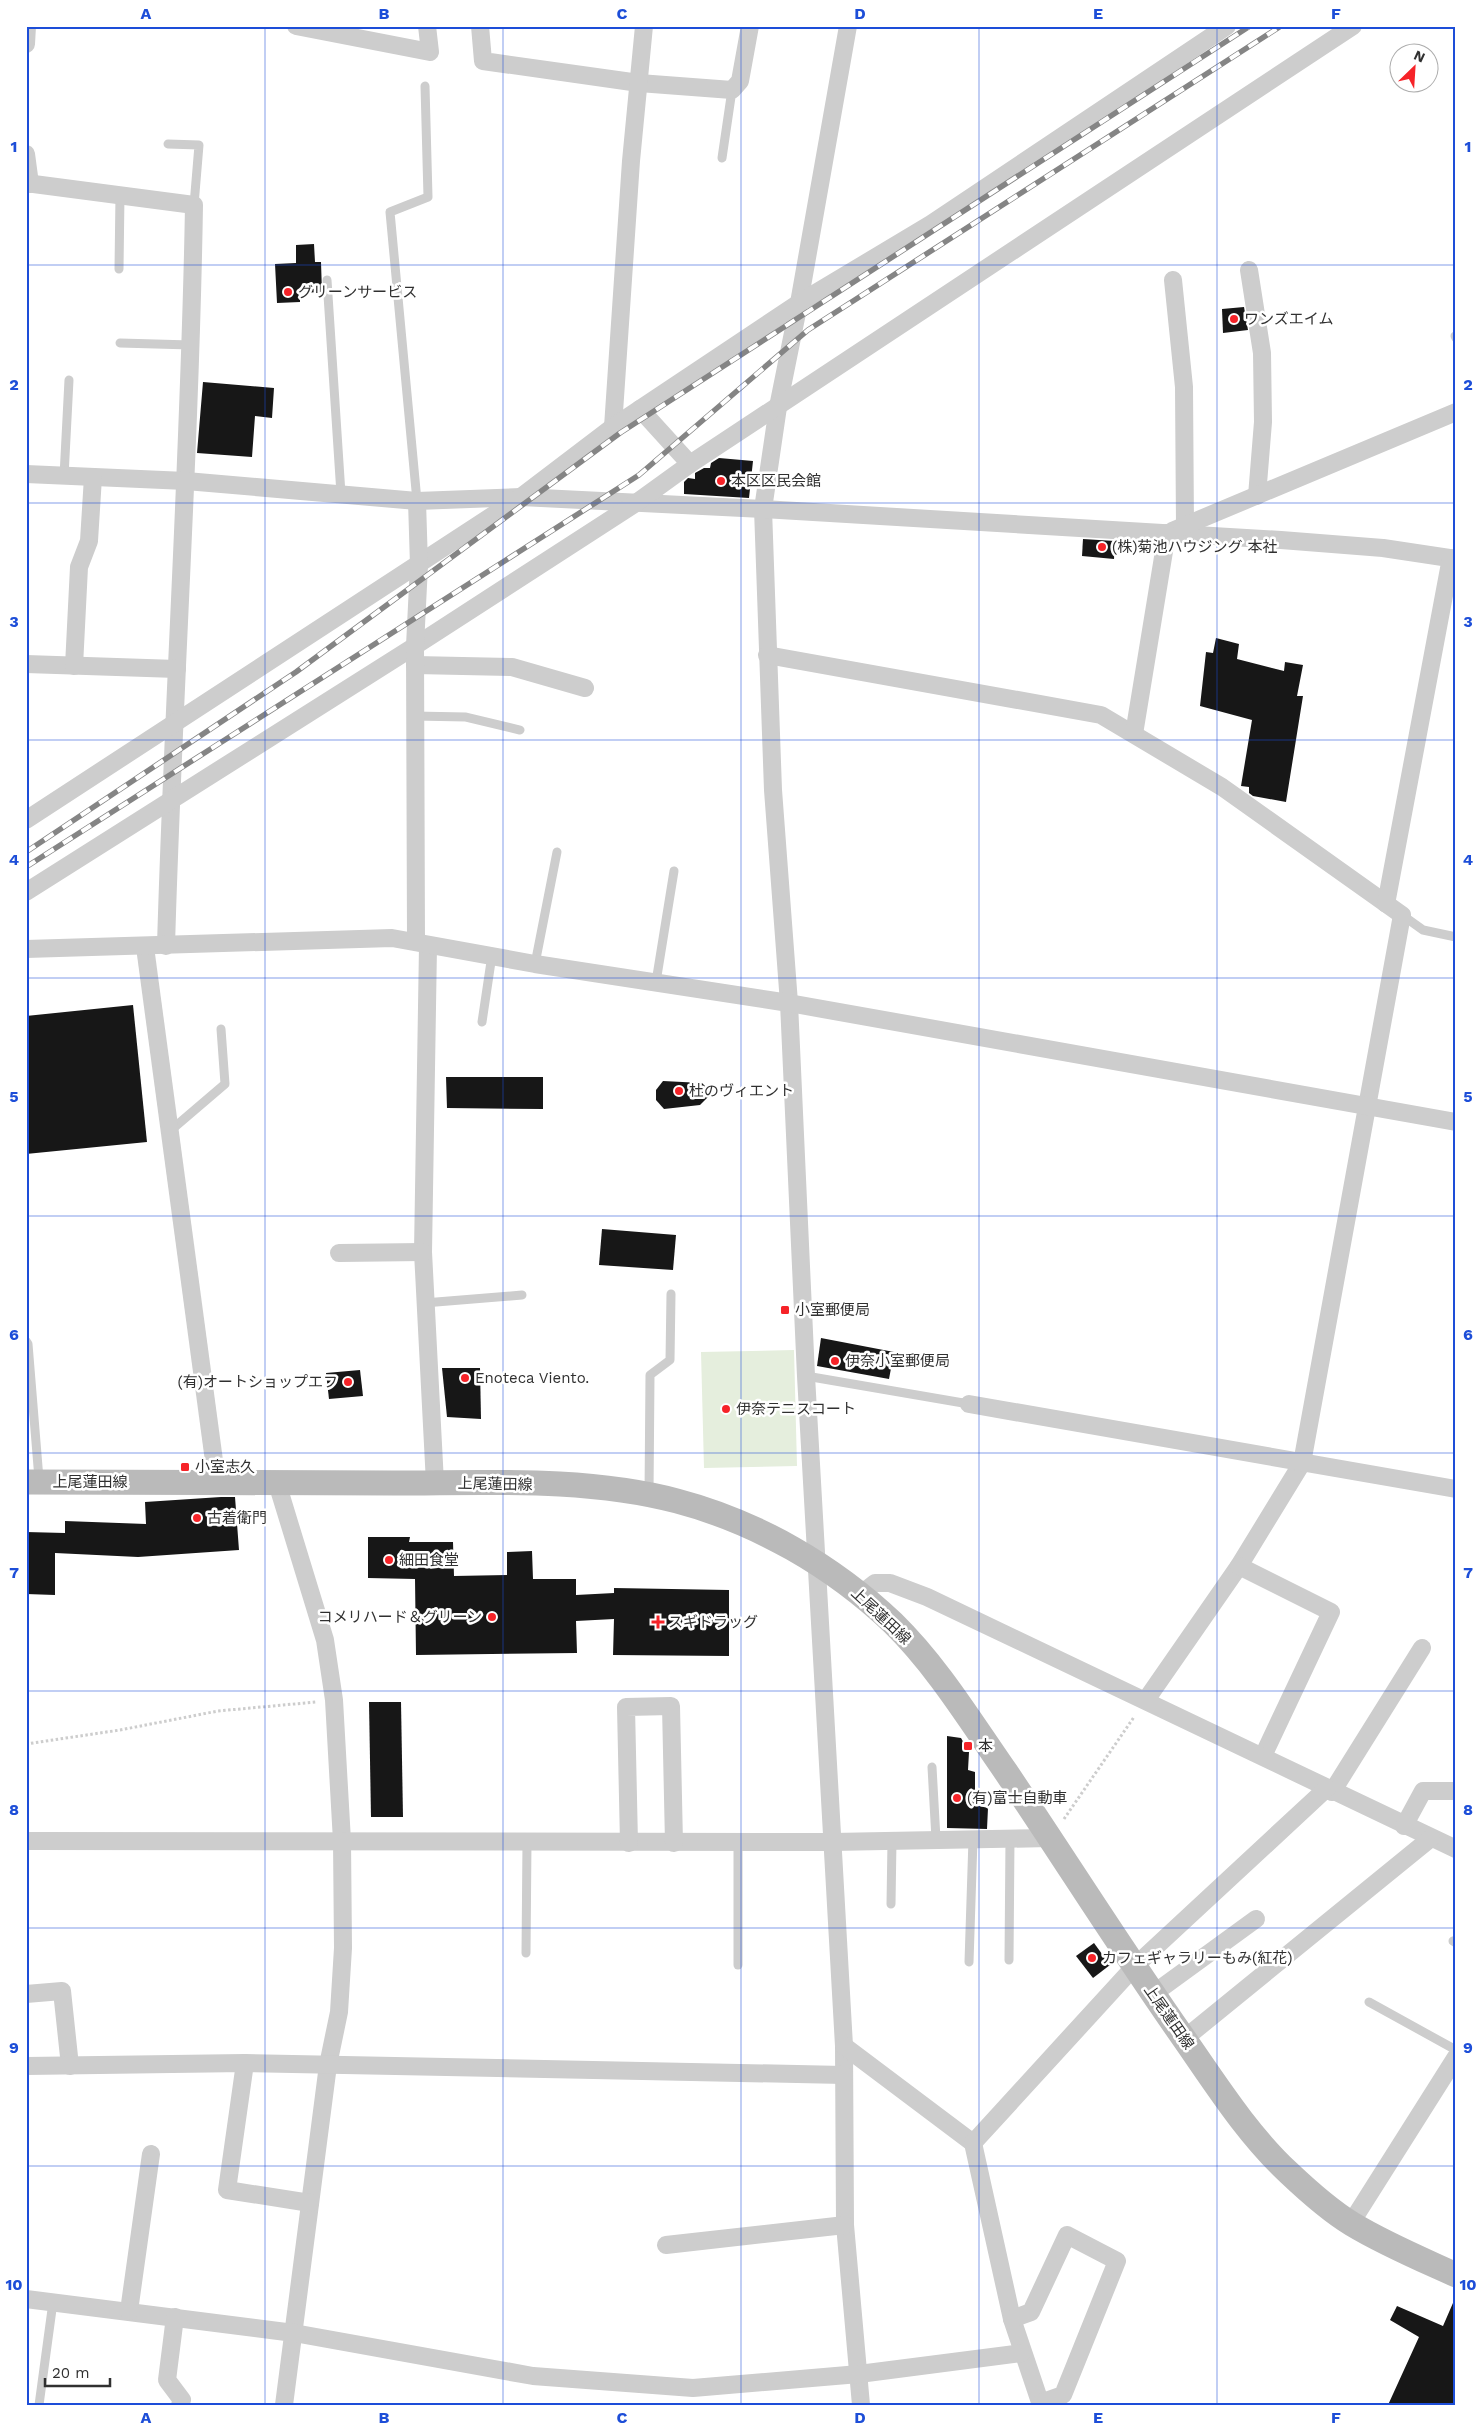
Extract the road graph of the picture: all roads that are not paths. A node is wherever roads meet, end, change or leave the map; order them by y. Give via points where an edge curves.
1 (27, 26) edge
2 (296, 26) edge
3 (427, 26) edge
4 (480, 26) edge
5 (644, 26) edge
6 (750, 26) edge
7 (848, 26) edge
8 (1227, 26) edge
9 (1352, 26) edge
10 (26, 44) edge
11 (639, 83) junction
12 (425, 86) dead end
13 (732, 90) junction
14 (168, 144) dead end
15 (26, 154) edge
16 (722, 158) dead end
17 (28, 184) edge
18 (120, 196) junction
19 (194, 205) junction
20 (119, 269) dead end
21 (1249, 270) dead end
22 (326, 280) dead end
23 (1173, 280) dead end
24 (799, 303) junction
25 (120, 343) dead end
26 (191, 345) junction
27 (69, 380) dead end
28 (778, 407) junction
29 (640, 409) junction
30 (1456, 412) edge
31 (613, 427) junction
32 (690, 464) junction
33 (26, 474) edge
34 (64, 476) junction
35 (92, 477) junction
36 (186, 481) junction
37 (341, 494) junction
38 (1257, 496) junction
39 (521, 497) junction
40 (417, 501) junction
41 (636, 503) junction
42 (763, 509) junction
43 (1185, 526) junction
44 (1167, 534) junction
45 (1453, 559) edge
46 (419, 564) junction
47 (415, 646) junction
48 (767, 655) junction
49 (26, 664) edge
50 (415, 665) junction
51 (74, 666) junction
52 (177, 669) junction
53 (585, 688) dead end
54 (414, 716) junction
55 (174, 724) junction
56 (520, 730) dead end
57 (1134, 734) junction
58 (170, 799) junction
59 (26, 820) edge
60 (557, 852) dead end
61 (674, 871) dead end
62 (26, 892) edge
63 (1386, 904) junction
64 (1402, 915) junction
65 (1456, 937) edge
66 (422, 943) junction
67 (166, 946) junction
68 (145, 947) junction
69 (26, 950) edge
70 (492, 955) junction
71 (535, 964) junction
72 (656, 982) junction
73 (789, 1002) junction
74 (482, 1022) dead end
75 (221, 1029) dead end
76 (1368, 1106) junction
77 (1456, 1122) edge
78 (169, 1131) junction
79 (423, 1252) junction
80 (340, 1253) dead end
81 (671, 1294) dead end
82 (522, 1295) dead end
83 (424, 1303) junction
84 (26, 1341) edge
85 (806, 1376) junction
86 (969, 1404) joint
87 (1302, 1463) junction
88 (33, 1482) edge
89 (217, 1483) junction
90 (278, 1483) junction
91 (435, 1483) junction
92 (1456, 1490) edge
93 (649, 1494) junction
94 (816, 1562) junction
95 (1239, 1566) junction
96 (861, 1594) junction
97 (1422, 1648) dead end
98 (1146, 1700) junction
99 (1263, 1756) junction
100 (932, 1767) dead end
101 (1330, 1790) junction
102 (1456, 1791) edge
103 (1404, 1826) junction
104 (1010, 1838) junction
105 (1050, 1838) junction
106 (1431, 1838) junction
107 (936, 1839) junction
108 (973, 1839) junction
109 (26, 1841) edge
110 (342, 1841) junction
111 (892, 1841) junction
112 (527, 1842) junction
113 (674, 1842) junction
114 (738, 1842) junction
115 (832, 1842) junction
116 (629, 1843) junction
117 (1456, 1849) edge
118 (891, 1904) dead end
119 (1256, 1919) dead end
120 (526, 1953) dead end
121 (1009, 1960) dead end
122 (969, 1962) dead end
123 (738, 1966) dead end
124 (1134, 1967) junction
125 (26, 1994) edge
126 (1153, 1994) junction
127 (1369, 2002) dead end
128 (1184, 2039) junction
129 (844, 2046) junction
130 (1456, 2050) edge
131 (1456, 2057) edge
132 (245, 2063) junction
133 (26, 2066) edge
134 (70, 2066) junction
135 (328, 2066) junction
136 (844, 2075) junction
137 (973, 2143) junction
138 (151, 2154) dead end
139 (310, 2202) junction
140 (1351, 2223) junction
141 (845, 2225) junction
142 (666, 2244) dead end
143 (1456, 2275) edge
144 (26, 2299) edge
145 (53, 2302) junction
146 (129, 2311) junction
147 (175, 2317) junction
148 (1012, 2318) junction
149 (294, 2332) junction
150 (1022, 2353) junction
151 (859, 2374) junction
152 (1041, 2404) edge
153 (39, 2405) edge
154 (180, 2405) edge
155 (284, 2405) edge
156 (861, 2405) edge

1 - 10 street
2 - 3 street via 430,52
4 - 11 street via 483,61
5 - 11 street
6 - 13 street via 740,81
7 - 24 street
8 - 24 street via 931,224
9 - 28 street
11 - 13 street
11 - 31 street
12 - 40 lane via 428,197 390,212
13 - 16 lane
14 - 19 lane via 199,145
15 - 17 street
17 - 18 street
18 - 19 street
18 - 20 lane
19 - 26 street
21 - 38 street via 1262,353 1263,422
22 - 37 lane
23 - 43 street via 1184,387
24 - 28 street
24 - 29 street
25 - 26 lane
26 - 36 street
27 - 34 lane
28 - 32 street
28 - 42 street
29 - 31 street
29 - 32 street
30 - 38 street
31 - 39 street
32 - 41 street
33 - 34 street
34 - 35 street
35 - 36 street
35 - 51 street via 89,541 79,567
36 - 37 street
36 - 52 street
37 - 40 street
38 - 43 street
39 - 40 street
39 - 41 street
39 - 46 street
40 - 46 street
41 - 42 street
41 - 47 street
42 - 44 street
42 - 48 street
43 - 44 street
44 - 45 street via 1383,548
44 - 57 street
45 - 63 street
46 - 47 street
46 - 55 street
47 - 50 street
47 - 58 street
48 - 57 street via 1101,715
48 - 73 street via 773,790
49 - 51 street
50 - 53 street via 512,667
50 - 54 street
51 - 52 street
52 - 55 street
54 - 56 lane via 466,717
54 - 66 street
55 - 58 street
55 - 59 street
57 - 63 street via 1222,787
58 - 62 street
58 - 67 street
60 - 71 lane
61 - 72 lane
63 - 64 street
64 - 65 lane via 1423,930
64 - 76 street
66 - 67 street via 392,938
66 - 70 street
66 - 79 street
67 - 68 street
68 - 69 street
68 - 78 street
70 - 71 street
70 - 74 lane
71 - 72 street
72 - 73 street
73 - 76 street
73 - 85 street
75 - 78 lane via 225,1084
76 - 77 street
76 - 87 street
78 - 89 street
79 - 80 street
79 - 83 street
81 - 93 lane via 670,1360 650,1375
82 - 83 lane
83 - 91 street
84 - 88 lane
85 - 86 lane
85 - 94 street
86 - 87 street
87 - 92 street
87 - 95 street
88 - 89 main road, 上尾蓮田線
89 - 90 main road, 上尾蓮田線
90 - 91 main road, 上尾蓮田線
90 - 110 street via 325,1640 334,1700
91 - 93 main road, 上尾蓮田線 via 590,1486
93 - 94 main road, 上尾蓮田線 via 723,1516 768,1535
94 - 96 main road, 上尾蓮田線
94 - 115 street
95 - 98 street
95 - 99 street via 1331,1612
96 - 98 street via 875,1583 890,1583 927,1597
96 - 105 main road, 上尾蓮田線 via 920,1653
97 - 101 street
98 - 99 street
99 - 101 street
100 - 107 lane
101 - 103 street
101 - 124 street
102 - 103 street via 1424,1791
103 - 106 street
104 - 105 street
104 - 108 street
104 - 121 lane
105 - 124 main road, 上尾蓮田線
106 - 117 street
106 - 128 street
107 - 108 street
107 - 111 street
108 - 122 lane
109 - 110 street
110 - 112 street
110 - 135 street via 343,1948 339,2012
111 - 115 street
111 - 118 lane
112 - 116 street
112 - 120 lane
113 - 114 street
113 - 116 street
113 - 116 street via 671,1706 626,1707
114 - 115 street
114 - 123 lane
115 - 129 street
119 - 126 street
124 - 126 main road, 上尾蓮田線
124 - 137 street
125 - 134 street via 62,1991
126 - 128 main road, 上尾蓮田線
127 - 130 lane
128 - 140 main road, 上尾蓮田線 via 1260,2142 1319,2200
129 - 136 street
129 - 137 street
131 - 140 street
132 - 134 street
132 - 135 street
132 - 139 street via 227,2190
133 - 134 street
135 - 136 street
135 - 139 street
136 - 141 street
137 - 148 street
138 - 146 street
139 - 149 street
140 - 143 main road, 上尾蓮田線
141 - 142 street
141 - 151 street
144 - 145 street
145 - 146 street
145 - 153 lane
146 - 147 street
147 - 149 street
147 - 154 street via 167,2380 182,2400
148 - 150 street
148 - 152 street via 1030,2312 1067,2235 1117,2261 1062,2395
149 - 151 street via 532,2376 692,2388
149 - 155 street
150 - 151 street
150 - 152 street
151 - 156 street

